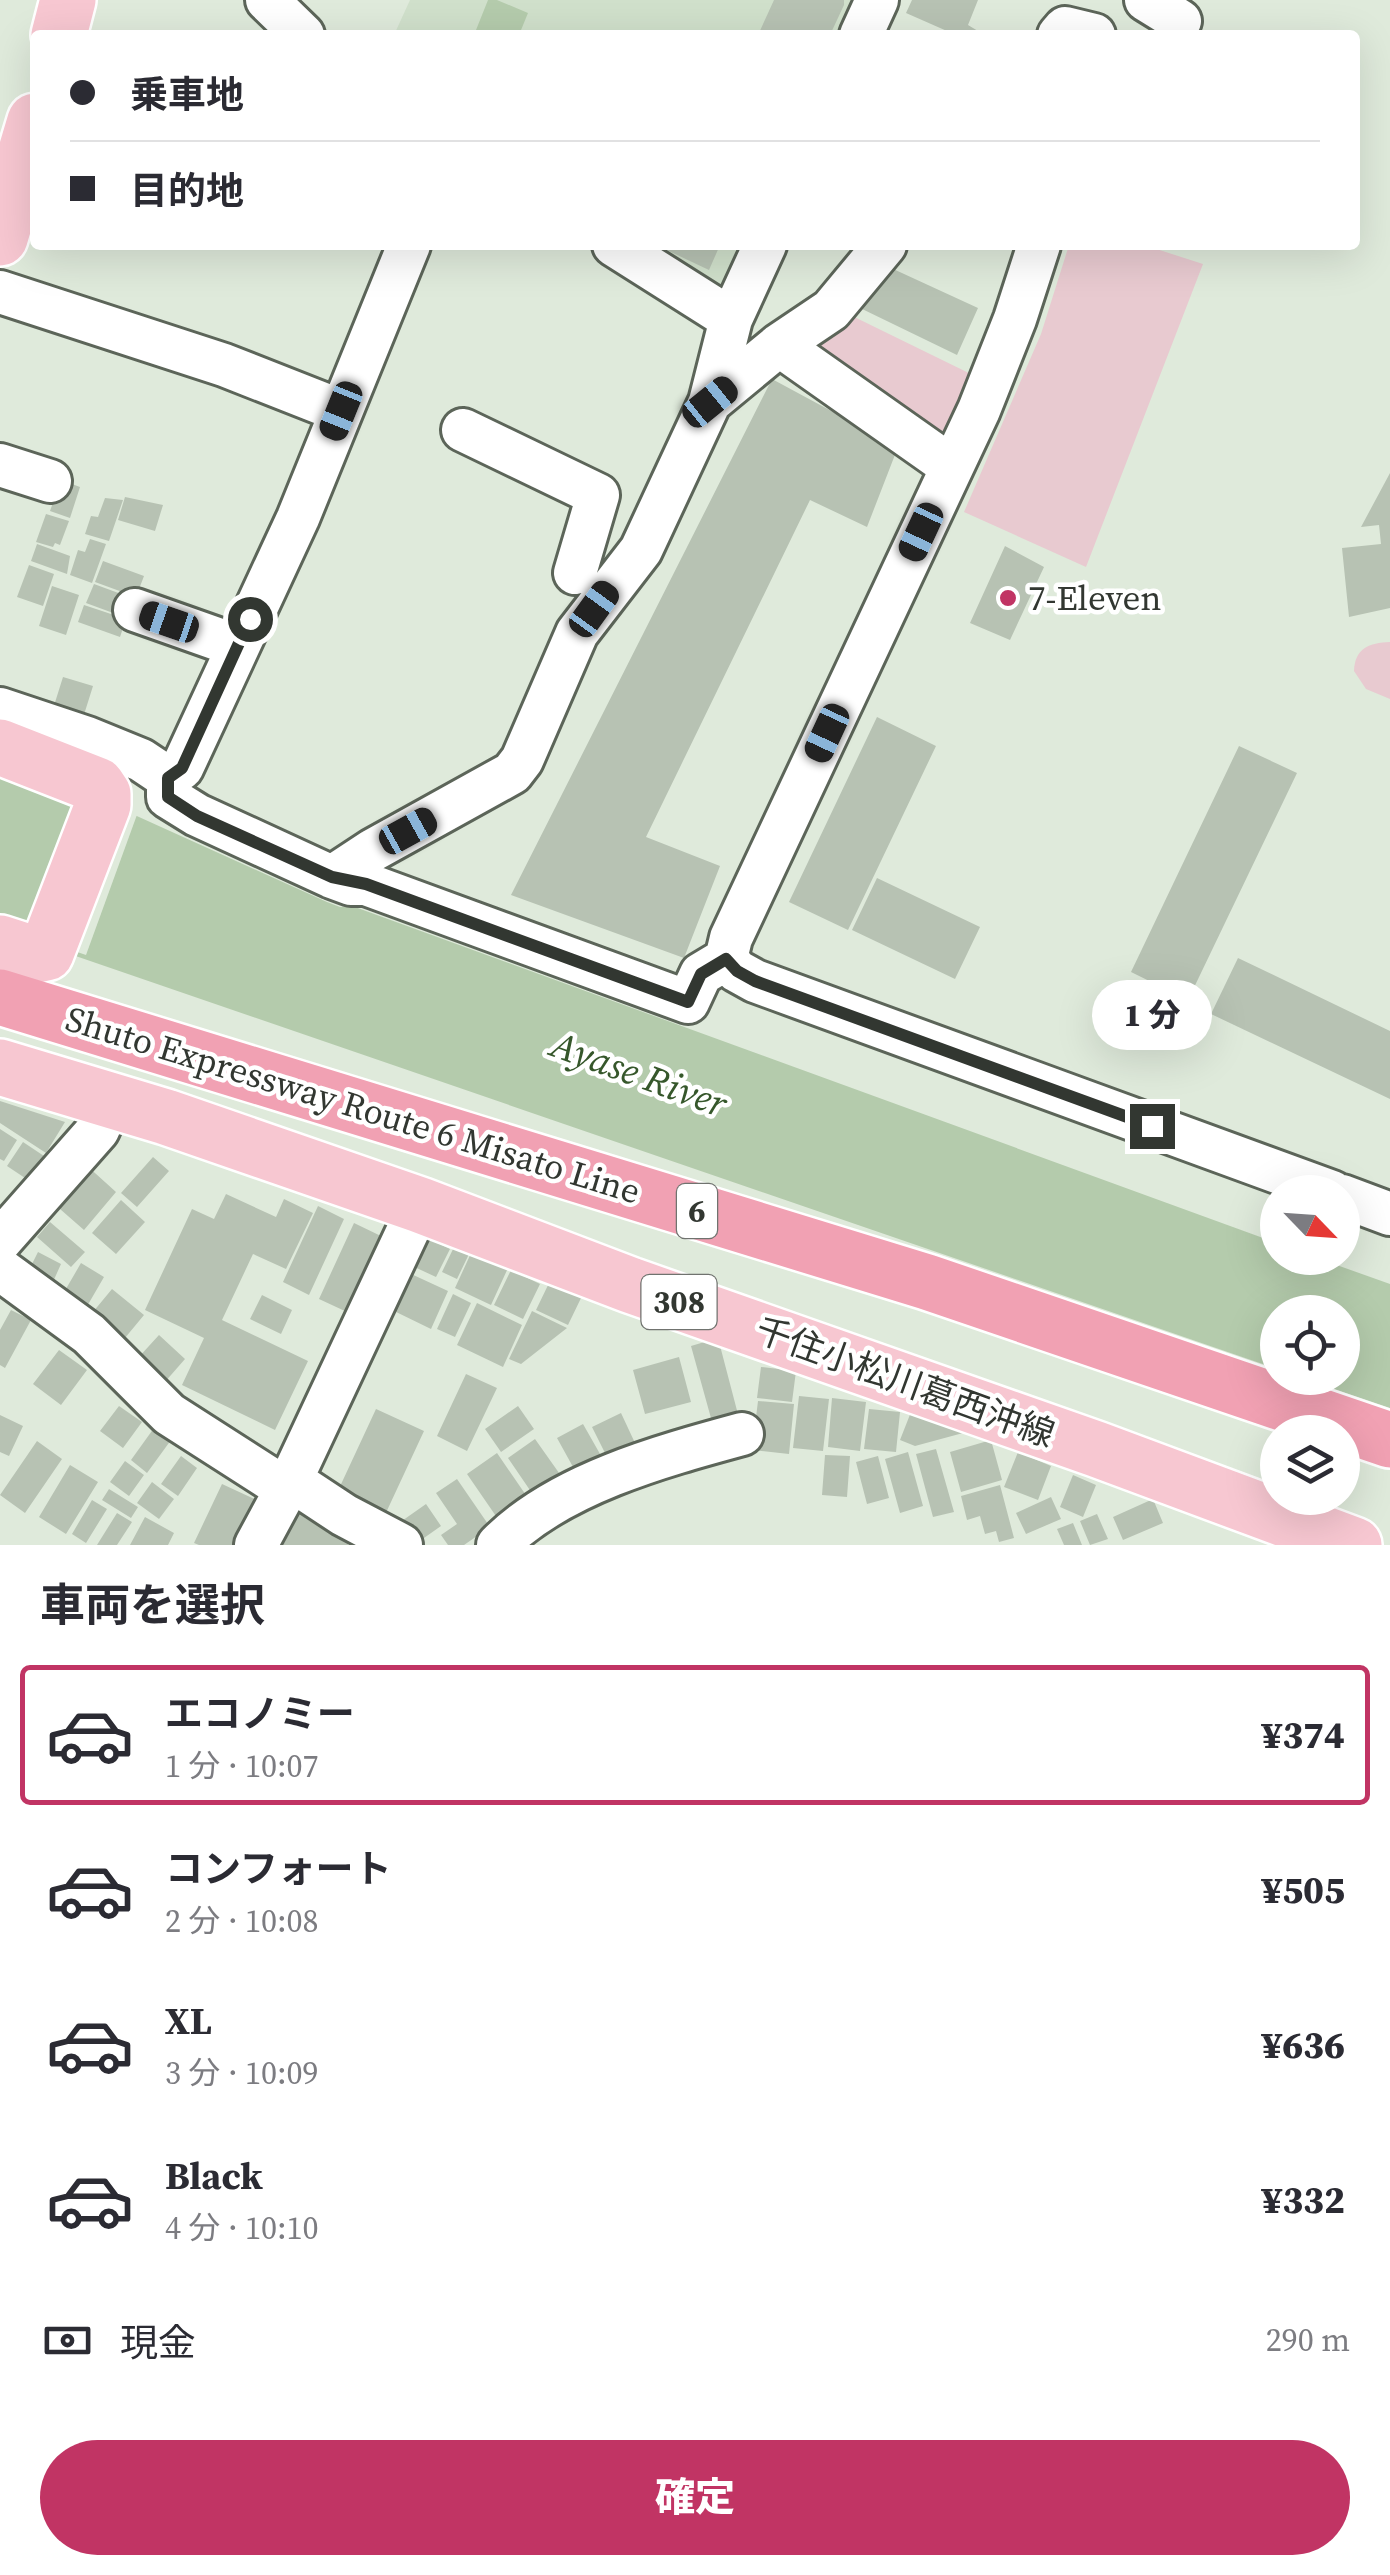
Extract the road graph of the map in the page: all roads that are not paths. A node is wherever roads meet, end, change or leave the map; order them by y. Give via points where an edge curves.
1 (68, 0) edge
2 (267, 0) edge
3 (877, 0) edge
4 (1108, 0) edge
5 (60, 30) edge
6 (297, 30) edge
7 (863, 30) edge
8 (1096, 30) edge
9 (30, 138) edge
10 (0, 238) edge
11 (407, 250) edge
12 (622, 250) edge
13 (763, 250) edge
14 (880, 250) edge
15 (1037, 250) edge
16 (0, 292) edge
17 (731, 319) junction
18 (779, 346) junction
19 (710, 402) junction
20 (341, 411) junction
21 (463, 430) dead end
22 (0, 465) edge
23 (952, 467) junction
24 (50, 481) dead end
25 (585, 579) junction
26 (135, 610) dead end
27 (237, 646) junction
28 (0, 709) edge
29 (0, 746) edge
30 (168, 778) junction
31 (332, 877) junction
32 (26, 944) edge
33 (726, 959) junction
34 (0, 970) edge
35 (0, 988) edge
36 (0, 997) edge
37 (0, 1034) edge
38 (0, 1067) edge
39 (111, 1101) junction
40 (1286, 1175) edge
41 (1360, 1203) edge
42 (420, 1205) junction
43 (1390, 1214) edge
44 (656, 1233) junction
45 (0, 1241) edge
46 (0, 1270) edge
47 (927, 1282) junction
48 (742, 1434) dead end
49 (1260, 1436) edge
50 (1390, 1440) edge
51 (1360, 1470) edge
52 (1390, 1480) edge
53 (288, 1485) junction
54 (1253, 1525) edge
55 (256, 1545) edge
56 (401, 1545) edge
57 (498, 1545) edge
58 (1354, 1545) edge

1 - 5 main road
2 - 6 street
3 - 7 street
4 - 8 street
9 - 10 main road
11 - 20 street
12 - 17 street
13 - 17 street
14 - 18 street via 831,310
15 - 23 street via 1016,319
16 - 20 street
17 - 19 street
18 - 19 street
18 - 23 street
19 - 25 street via 641,550
20 - 27 street
21 - 25 street via 598,495
22 - 24 street
23 - 33 street
25 - 31 street via 576,634 512,773
26 - 27 street
27 - 30 street via 182,768
28 - 30 street via 141,760
29 - 32 main road via 97,785 103,794 104,805
30 - 31 street via 168,797 197,816
31 - 33 street via 688,1002 701,974
33 - 40 street via 755,981
34 - 47 highway via 686,1193
35 - 44 highway
36 - 47 highway, Shuto Expressway Route 6 Misato Line / 6
37 - 44 highway, Shuto Expressway Route 6 Misato Line / 6
38 - 39 main road, 千住小松川葛西沖線 / 308
39 - 42 main road, 千住小松川葛西沖線 / 308
39 - 45 street via 98,1130
41 - 43 street
42 - 53 street
42 - 54 main road, 千住小松川葛西沖線 / 308
44 - 49 highway, Shuto Expressway Route 6 Misato Line / 6
46 - 53 street via 89,1334 168,1414
47 - 50 highway, Shuto Expressway Route 6 Misato Line / 6
48 - 57 street via 603,1478 516,1527
51 - 52 highway
53 - 55 street
53 - 56 street
54 - 58 main road, 千住小松川葛西沖線 / 308

